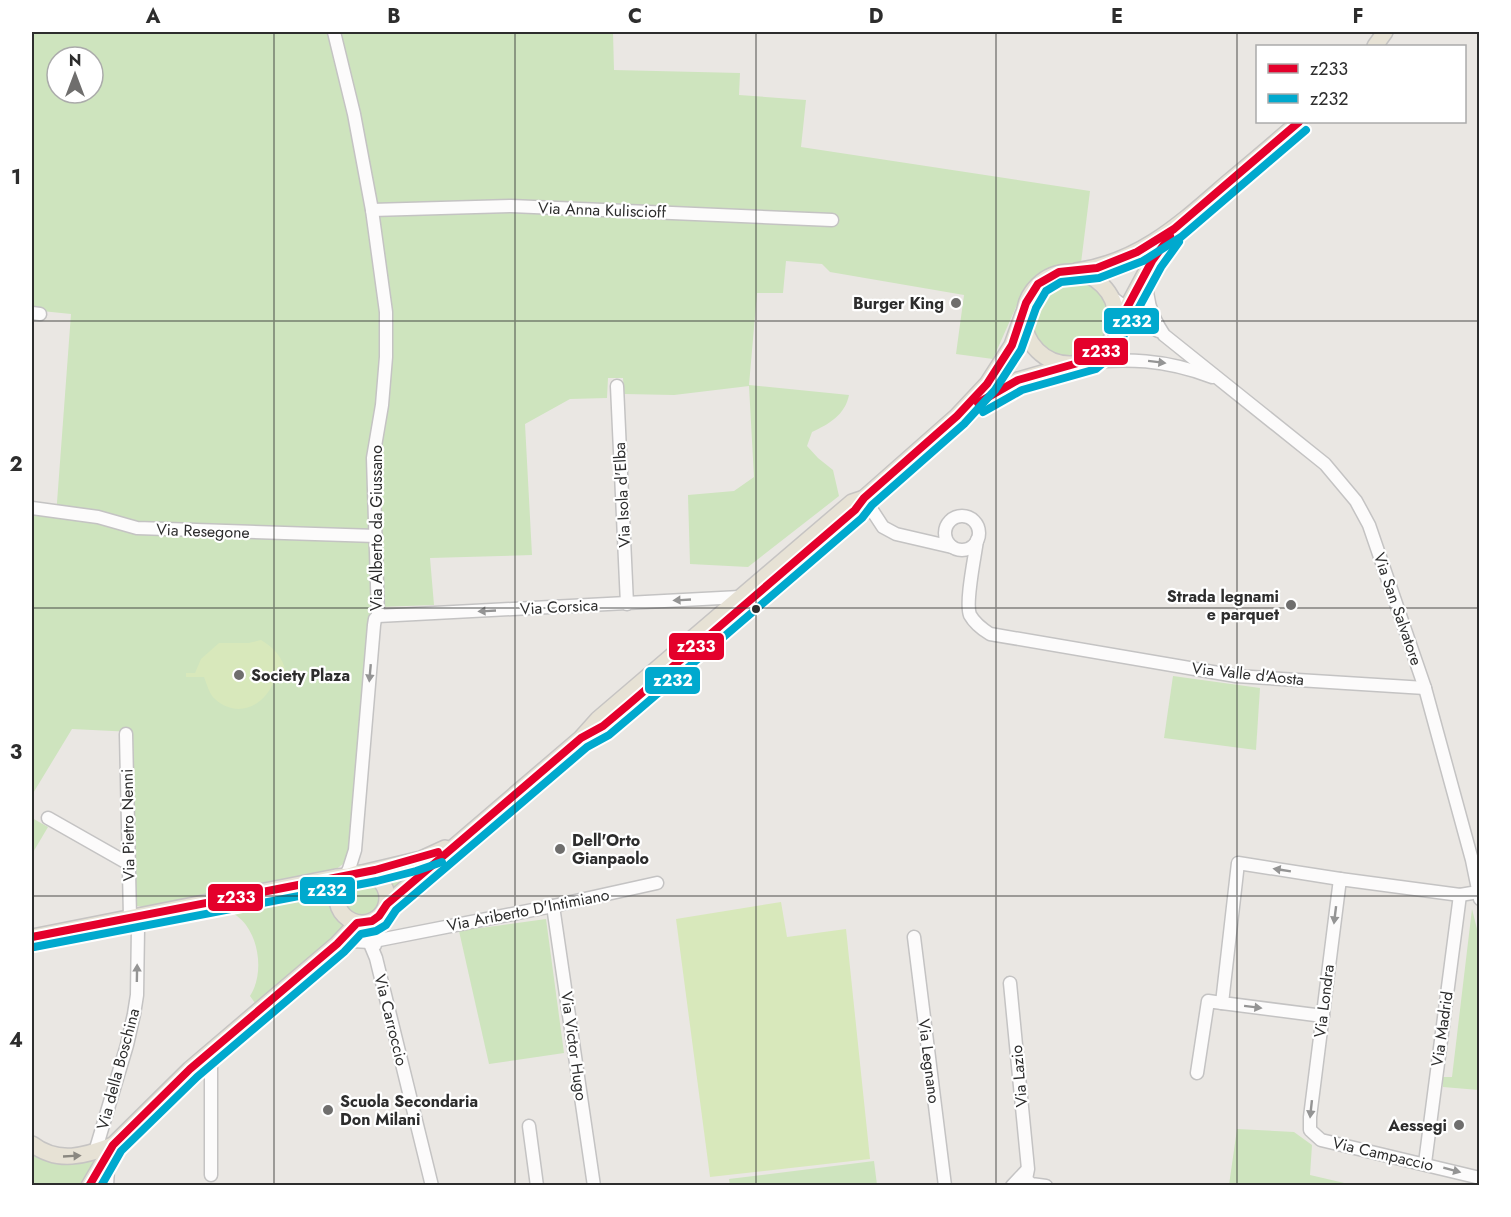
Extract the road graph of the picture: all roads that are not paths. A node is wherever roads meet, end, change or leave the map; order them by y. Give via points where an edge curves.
1 (334, 32) edge
2 (1385, 32) edge
3 (1376, 45) edge
4 (1298, 123) edge
5 (372, 210) junction
6 (832, 220) dead end
7 (1174, 230) junction
8 (1147, 270) junction
9 (1075, 272) junction
10 (1110, 296) junction
11 (1127, 307) junction
12 (1023, 314) junction
13 (1114, 333) junction
14 (1164, 335) junction
15 (1077, 363) junction
16 (1218, 380) junction
17 (617, 386) dead end
18 (957, 416) junction
19 (864, 498) junction
20 (32, 508) edge
21 (946, 527) junction
22 (376, 536) junction
23 (919, 539) junction
24 (977, 540) junction
25 (955, 548) junction
26 (970, 584) junction
27 (740, 597) junction
28 (627, 604) junction
29 (378, 616) junction
30 (1425, 688) junction
31 (126, 734) dead end
32 (581, 738) junction
33 (48, 818) dead end
34 (461, 840) junction
35 (129, 864) junction
36 (350, 877) junction
37 (1340, 879) junction
38 (657, 883) dead end
39 (1460, 895) junction
40 (1479, 896) edge
41 (553, 906) junction
42 (381, 916) junction
43 (130, 917) junction
44 (357, 923) junction
45 (399, 935) junction
46 (32, 937) edge
47 (914, 937) dead end
48 (372, 941) junction
49 (337, 944) junction
50 (1010, 983) dead end
51 (1222, 1003) junction
52 (1323, 1016) junction
53 (207, 1062) junction
54 (1197, 1073) dead end
55 (529, 1126) dead end
56 (1321, 1140) joint
57 (32, 1144) edge
58 (100, 1156) junction
59 (1425, 1163) junction
60 (1028, 1169) junction
61 (211, 1175) dead end
62 (1479, 1178) edge
63 (89, 1185) edge
64 (107, 1185) edge
65 (432, 1185) edge
66 (537, 1185) edge
67 (594, 1185) edge
68 (945, 1185) edge
69 (1012, 1185) edge
70 (1040, 1185) edge

1 - 5 street, Via Alberto da Giussano
2 - 3 main road
4 - 7 main road
5 - 6 street, Via Anna Kuliscioff via 511,206
5 - 22 street, Via Alberto da Giussano via 386,323 382,405 373,458
7 - 8 main road
7 - 9 main road via 1120,260
8 - 11 main road
8 - 14 street, Via San Salvatore via 1149,306
9 - 10 main road via 1096,279
9 - 12 main road via 1051,275 1038,284
10 - 11 street, Via San Salvatore
10 - 13 main road via 1116,317
11 - 13 main road
11 - 14 street, Via San Salvatore
12 - 15 main road via 1025,330 1040,354 1055,362
12 - 18 main road via 1001,365
13 - 15 main road via 1106,347
14 - 16 street, Via San Salvatore
15 -> 16 street, Via San Salvatore via 1113,359 1163,363
15 - 18 main road via 1018,380
16 - 30 street, Via San Salvatore via 1318,457 1356,501 1369,525
17 - 28 street, Via Isola d'Elba
18 - 19 main road
19 - 23 street via 883,527
19 - 27 main road via 852,502
19 - 32 main road via 855,510 628,705
20 - 22 street, Via Resegone via 98,517 137,528
21 - 23 street
21 - 24 street via 957,517 968,518 978,529
21 - 25 street via 946,538
22 - 29 street, Via Alberto da Giussano
23 - 25 street
24 - 25 street via 969,548
24 - 26 street
25 - 26 street via 966,564
26 - 30 street, Via Valle d'Aosta via 969,612 976,625 990,634 1236,676
27 -> 28 street, Via Corsica
27 - 32 main road
28 -> 29 street, Via Corsica
29 -> 36 street, Via Alberto da Giussano via 374,625
30 - 40 street, Via San Salvatore
31 - 35 street, Via Pietro Nenni
32 - 34 main road
33 - 35 street
34 - 36 main road via 421,859
34 - 42 main road
35 - 43 street, Via Pietro Nenni
36 - 42 main road via 375,876 382,882 387,891
36 - 43 main road
36 - 44 main road via 337,895 344,916
37 - 39 street
37 -> 51 street via 1238,863
37 -> 52 street, Via Londra
38 - 41 street, Via Ariberto D'Intimiano
39 - 40 street
39 - 59 street, Via Madrid
41 - 45 street, Via Ariberto D'Intimiano
41 - 67 street, Via Victor Hugo
42 - 44 main road
42 - 45 street via 386,933
42 - 48 street
43 - 46 main road
58 -> 43 street, Via della Boschina via 137,995 138,928
44 - 48 street, Via Carroccio
44 - 49 main road
45 - 48 street, Via Ariberto D'Intimiano
47 - 68 street, Via Legnano
48 - 49 street, Via Ariberto D'Intimiano
48 - 65 street, Via Carroccio
49 - 53 main road
50 - 60 street, Via Lazio
51 -> 52 street
51 - 54 street via 1208,1001
52 -> 56 street, Via Londra via 1310,1117 1310,1130
53 - 58 main road
53 - 61 street
55 - 66 street
56 - 59 street, Via Campaccio
57 -> 58 main road via 59,1156
58 - 63 main road
58 - 64 street via 108,1168
59 -> 62 street, Via Campaccio
60 - 69 street
60 - 70 street via 1027,1182

